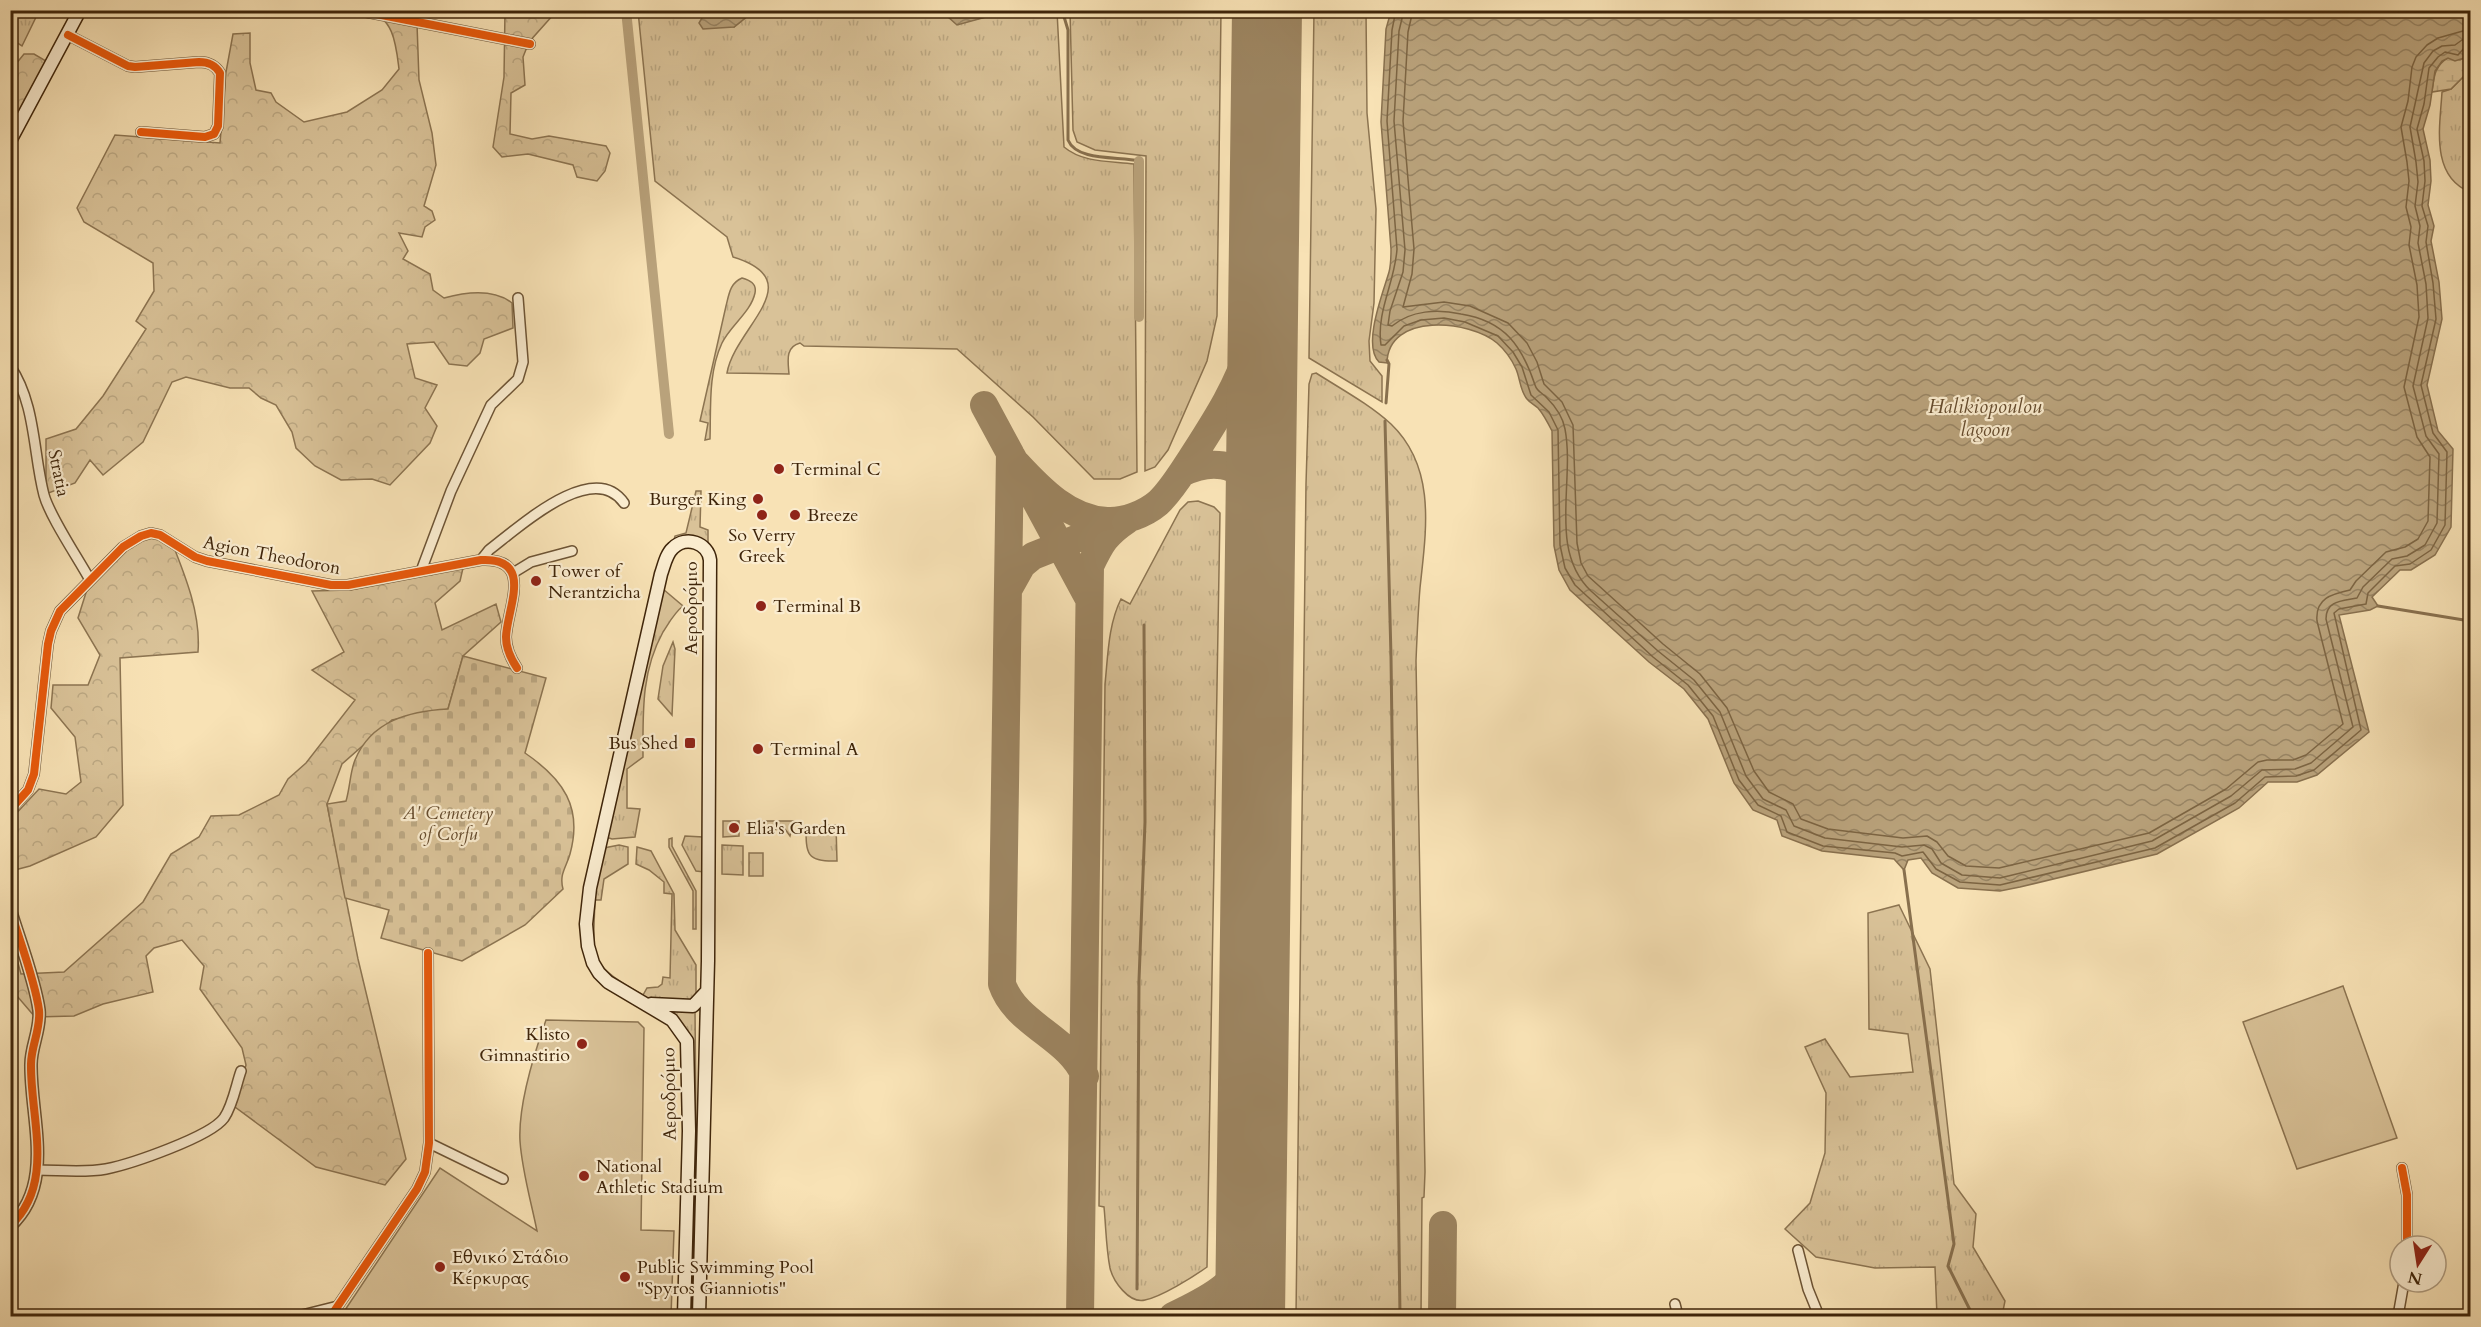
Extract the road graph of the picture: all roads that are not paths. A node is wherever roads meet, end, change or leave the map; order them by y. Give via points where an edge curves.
1 (80, 10) edge
2 (356, 10) edge
3 (68, 35) junction
4 (530, 44) dead end
5 (141, 132) dead end
6 (10, 141) edge
7 (518, 298) dead end
8 (10, 366) edge
9 (624, 503) dead end
10 (573, 551) dead end
11 (481, 560) junction
12 (421, 571) junction
13 (513, 573) junction
14 (90, 580) junction
15 (517, 668) dead end
16 (10, 810) edge
17 (10, 909) edge
18 (428, 953) dead end
19 (706, 992) junction
20 (645, 1003) junction
21 (241, 1071) dead end
22 (429, 1143) junction
23 (2402, 1168) dead end
24 (688, 1169) junction
25 (37, 1170) junction
26 (702, 1172) junction
27 (503, 1179) dead end
28 (10, 1226) edge
29 (2407, 1234) edge
30 (1798, 1250) dead end
31 (2402, 1294) edge
32 (1676, 1304) dead end
33 (338, 1306) junction
34 (298, 1317) edge
35 (331, 1317) edge
36 (684, 1317) edge
37 (699, 1317) edge
38 (1678, 1317) edge
39 (1819, 1317) edge
40 (2398, 1317) edge

1 - 3 main road
2 - 4 street
3 - 5 street via 128,66 206,62 217,68 218,126 214,134 205,137
3 - 6 main road
7 - 12 street via 522,371 512,387 491,405 451,491
8 - 14 street, Stratia via 20,383 35,438 46,501
9 - 11 street via 612,491 581,491 548,505
10 - 13 street via 531,562
11 - 12 street, Agion Theodoron
11 - 13 street, Agion Theodoron via 499,561
12 - 14 street, Agion Theodoron via 331,585 207,561 151,533 133,539
13 - 15 street via 513,604 506,635
14 - 16 street, Agion Theodoron via 60,611 51,631 34,774 28,790
17 - 25 street via 39,1010 31,1062
18 - 22 street
19 - 20 main road via 693,1005
19 - 20 main road, Αεροδρόμιο via 710,560 705,547 685,542 670,552 661,574 587,911 588,946 599,973
19 - 26 main road, Αεροδρόμιο
20 - 24 main road, Αεροδρόμιο via 672,1020 687,1041
21 - 25 street via 224,1118 202,1133 142,1159 105,1169
22 - 27 street
22 - 33 street via 425,1172 417,1189
23 - 29 street
24 - 26 street
24 - 36 main road, Αεροδρόμιο
25 - 28 street via 28,1202
26 - 37 main road, Αεροδρόμιο
30 - 39 street
31 - 40 street
32 - 38 street
33 - 34 street
33 - 35 street

